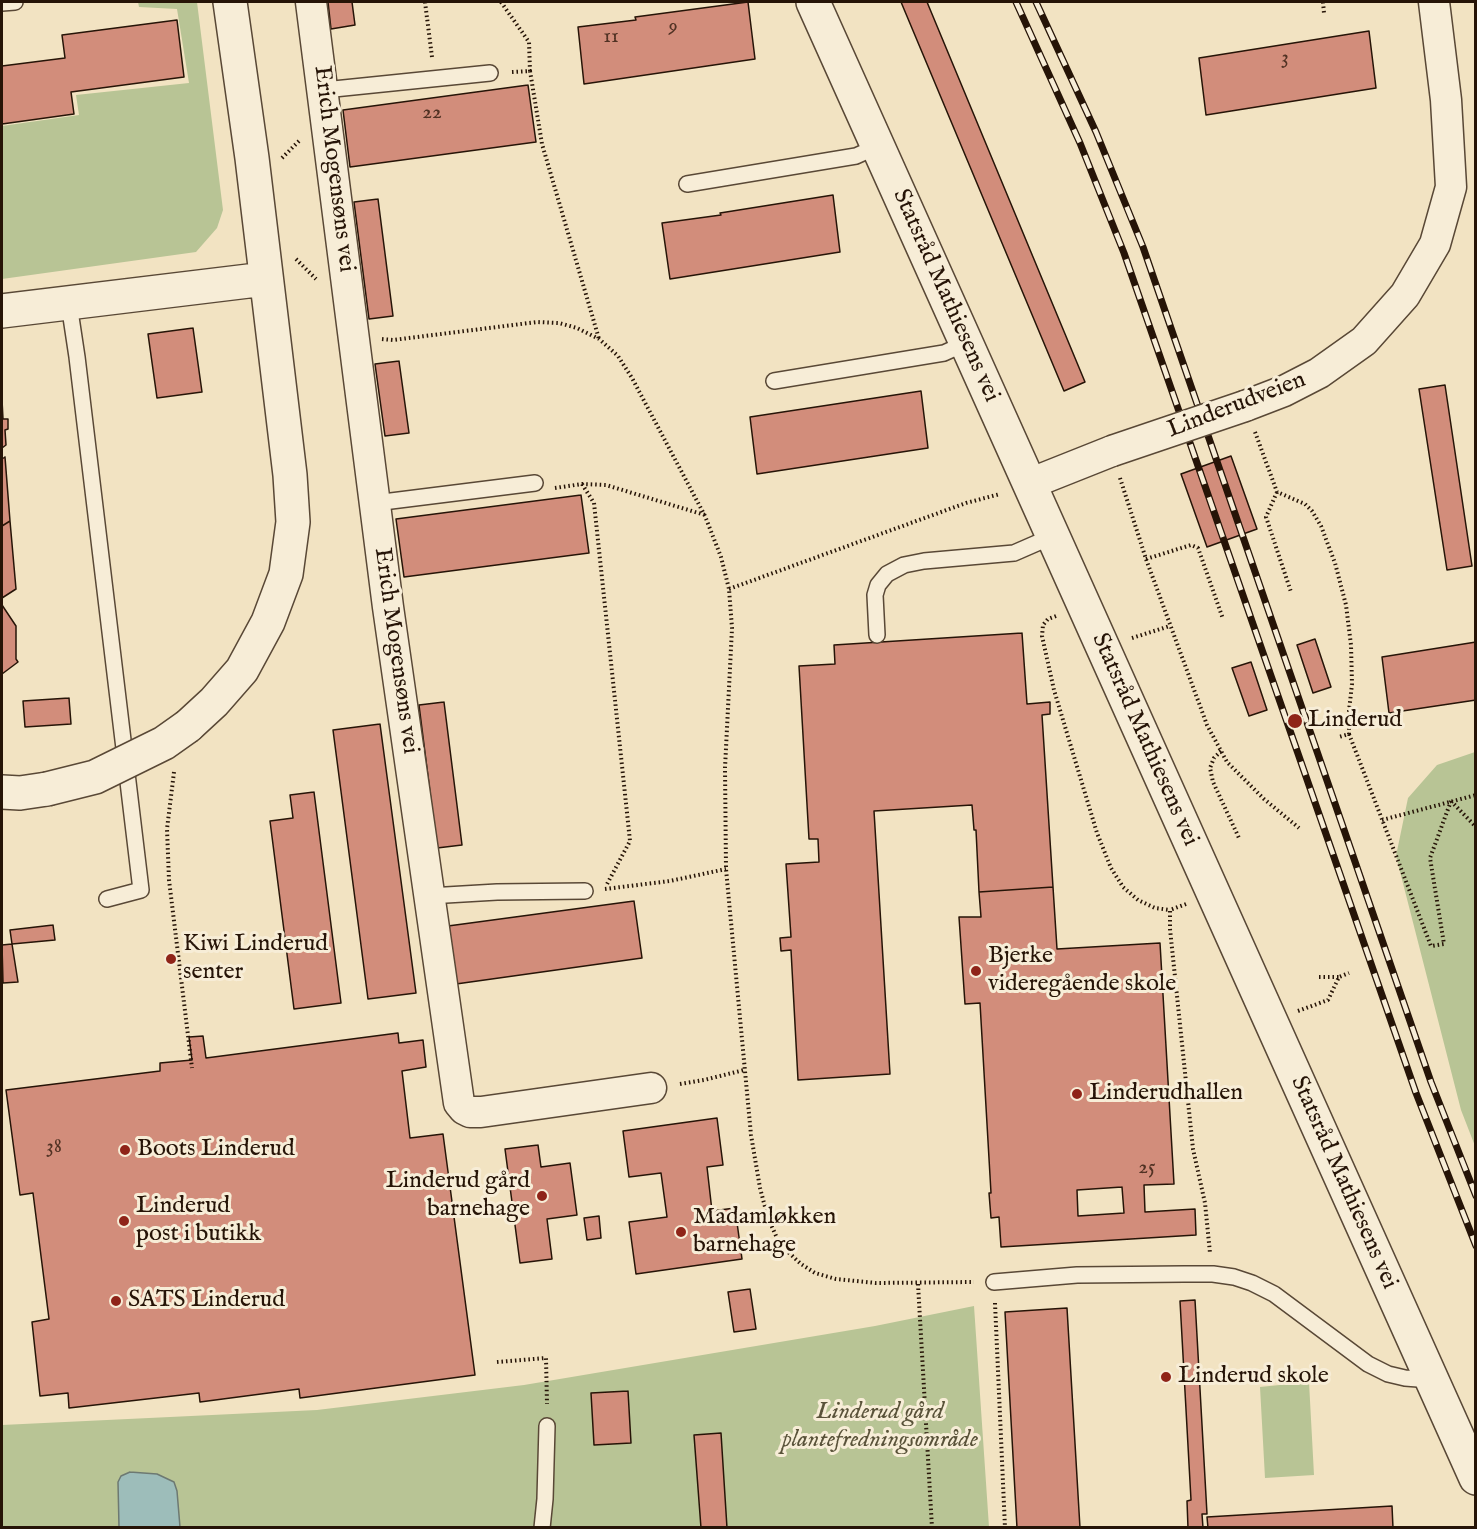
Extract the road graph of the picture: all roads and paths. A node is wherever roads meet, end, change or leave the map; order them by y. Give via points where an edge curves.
1 (15, 2) edge
2 (230, 2) edge
3 (311, 2) edge
4 (425, 2) edge
5 (501, 2) edge
6 (813, 2) edge
7 (1323, 2) edge
8 (1434, 2) edge
9 (2, 3) edge
10 (1324, 13) dead end
11 (530, 71) junction
12 (490, 73) joint
13 (434, 79) junction
14 (324, 90) junction
15 (878, 146) junction
16 (687, 184) dead end
17 (295, 257) dead end
18 (265, 279) junction
19 (316, 280) dead end
20 (69, 304) junction
21 (2, 311) edge
22 (354, 336) junction
23 (599, 339) junction
24 (966, 344) junction
25 (774, 381) dead end
26 (1245, 406) junction
27 (1112, 452) junction
28 (535, 483) joint
29 (582, 484) junction
30 (1018, 488) junction
31 (1277, 492) junction
32 (375, 503) junction
33 (705, 516) junction
34 (1053, 536) junction
35 (1146, 559) junction
36 (729, 590) junction
37 (1291, 592) dead end
38 (1062, 614) dead end
39 (1223, 619) dead end
40 (1171, 626) junction
41 (877, 635) dead end
42 (1122, 641) dead end
43 (1349, 734) junction
44 (1339, 737) dead end
45 (1221, 751) junction
46 (174, 771) dead end
47 (2, 792) edge
48 (1476, 795) edge
49 (1451, 801) junction
50 (1382, 820) junction
51 (1476, 827) edge
52 (1299, 828) dead end
53 (1239, 838) dead end
54 (726, 869) junction
55 (605, 890) junction
56 (585, 891) joint
57 (429, 896) junction
58 (107, 898) dead end
59 (1190, 902) dead end
60 (1170, 910) junction
61 (1349, 973) dead end
62 (1319, 977) dead end
63 (1339, 977) junction
64 (1289, 1014) dead end
65 (192, 1068) dead end
66 (744, 1070) junction
67 (651, 1088) joint
68 (1213, 1274) junction
69 (994, 1282) junction
70 (918, 1284) junction
71 (497, 1362) dead end
72 (1431, 1380) junction
73 (547, 1425) joint
74 (1476, 1478) edge
75 (542, 1527) edge
76 (932, 1527) edge
77 (1005, 1527) edge

1 - 9 lane
2 - 18 street
3 - 14 street, Erich Mogensøns vei
4 - 13 path
5 - 11 path via 529,42
6 - 15 street, Statsråd Mathiesens vei
7 - 10 path
8 - 26 street, Linderudveien via 1451,187 1435,244 1405,295 1364,341 1319,373
11 - 12 path
11 - 23 path via 542,144
12 - 13 lane
13 - 14 lane
14 - 22 street, Erich Mogensøns vei
15 - 16 lane via 856,156
15 - 24 street, Statsråd Mathiesens vei
17 - 19 path
18 - 20 street
18 - 47 street, bridge via 293,522 286,574 268,622 242,670 214,702 164,743 95,777 48,789
20 - 21 street
20 - 58 lane via 141,890
22 - 23 path via 393,340 537,322 559,323
22 - 32 street, Erich Mogensøns vei
23 - 33 path via 618,356 632,378
24 - 25 lane via 944,353
24 - 30 street, Statsråd Mathiesens vei
26 - 27 street, Linderudveien, bridge
26 - 31 path
27 - 30 street, Linderudveien
27 - 35 path
28 - 29 path via 550,488
28 - 32 lane
29 - 33 path via 606,484
29 - 55 path via 594,503 630,841
30 - 34 street, Statsråd Mathiesens vei
30 - 36 path via 966,503
31 - 37 path via 1266,517
31 - 43 path via 1312,511 1322,526 1335,563 1351,645
32 - 57 street, Erich Mogensøns vei
33 - 36 path
34 - 41 lane via 1014,554 949,557 904,565 878,585
34 - 72 street, Statsråd Mathiesens vei
35 - 39 path via 1191,545 1198,548
35 - 40 path
36 - 54 path via 732,628 725,768
38 - 60 path via 1048,619 1042,636 1097,833 1123,887 1138,900
40 - 42 path
40 - 45 path via 1206,725
43 - 44 path
43 - 50 path
45 - 52 path via 1264,799
45 - 53 path via 1210,768
46 - 65 path via 166,829 169,880
48 - 49 path
49 - 50 path
49 - 50 path via 1430,858 1444,944 1431,946
49 - 51 path
54 - 55 path
54 - 66 path
55 - 56 path
56 - 57 lane
57 - 67 street, Erich Mogensøns vei via 456,1088 464,1110 481,1112
59 - 60 path
60 - 68 path via 1193,1149
61 - 63 path
62 - 63 path
63 - 64 path via 1328,1000
66 - 67 path
66 - 70 path via 760,1188 777,1238 815,1273 836,1279
68 - 69 lane via 1077,1275
68 - 72 lane via 1234,1277 1274,1294 1368,1364 1397,1376
69 - 70 path
69 - 77 path
70 - 76 path
71 - 73 path via 546,1358
72 - 74 street, Statsråd Mathiesens vei
73 - 75 lane

